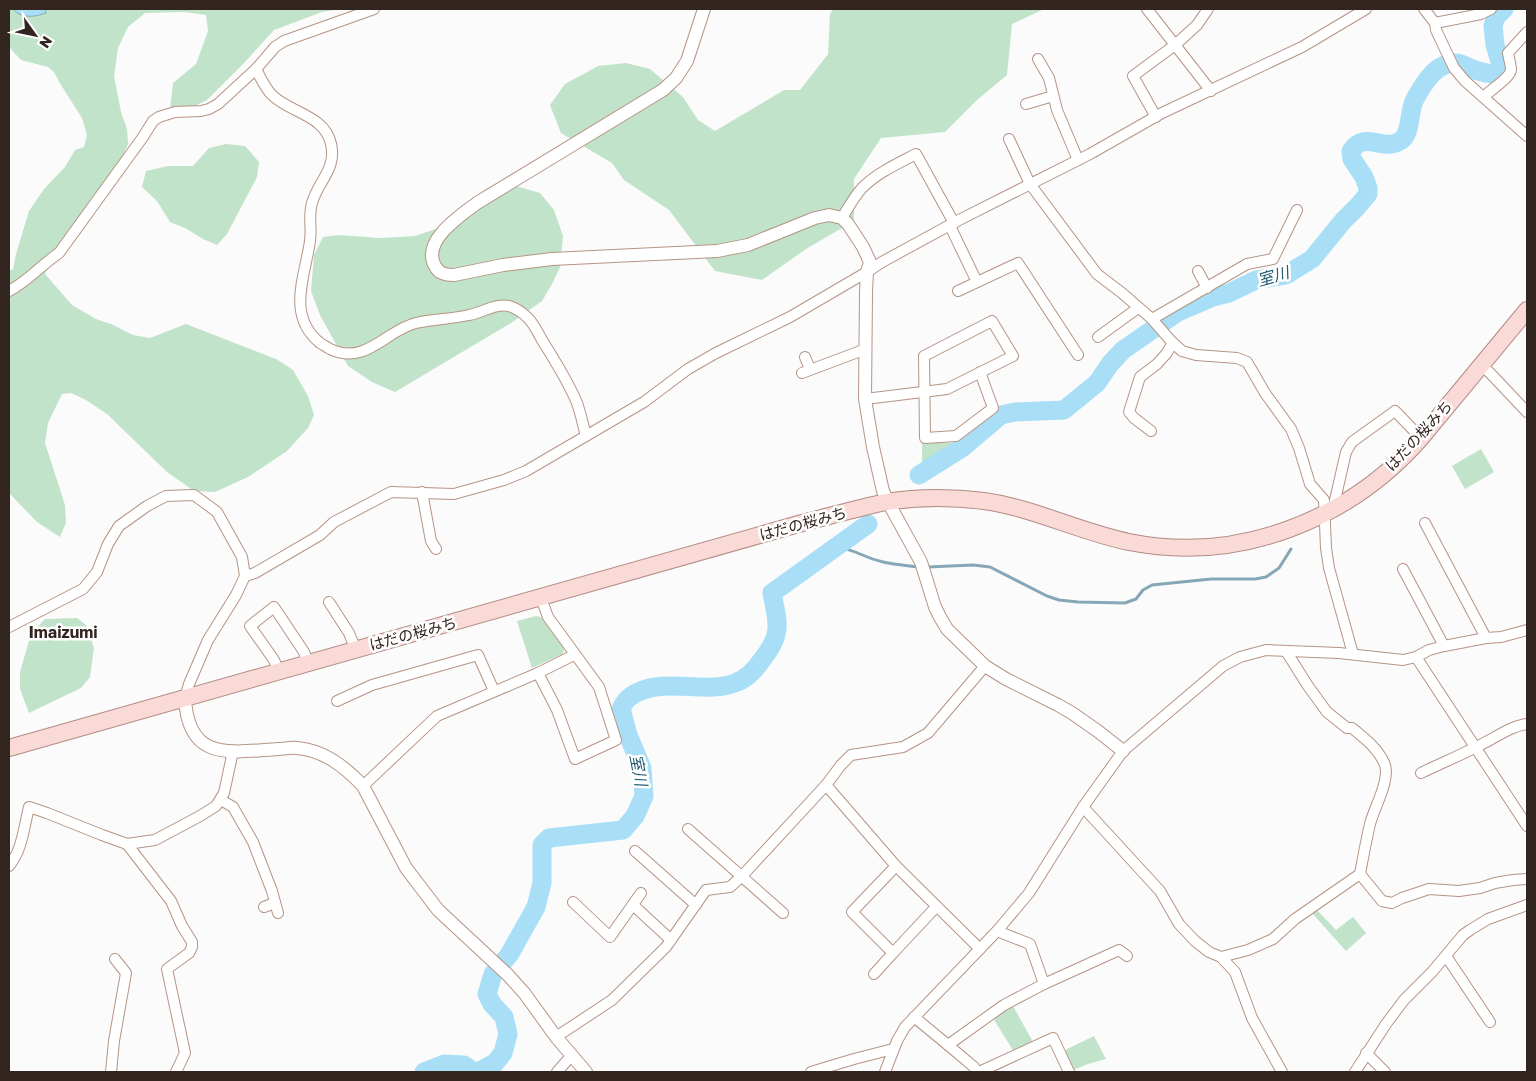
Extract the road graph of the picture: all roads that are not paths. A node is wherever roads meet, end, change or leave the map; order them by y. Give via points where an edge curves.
1 (374, 9) edge
2 (704, 9) edge
3 (1147, 9) edge
4 (1208, 9) edge
5 (1366, 9) edge
6 (1424, 9) edge
7 (1491, 9) edge
8 (1435, 23) junction
9 (1527, 32) edge
10 (1175, 45) junction
11 (1038, 59) dead end
12 (256, 69) junction
13 (1211, 91) junction
14 (1054, 96) junction
15 (1484, 97) junction
16 (1026, 104) dead end
17 (1156, 116) junction
18 (1527, 136) edge
19 (1009, 139) dead end
20 (1078, 160) junction
21 (1030, 184) junction
22 (1297, 210) dead end
23 (842, 218) junction
24 (952, 224) junction
25 (1198, 271) dead end
26 (867, 272) junction
27 (977, 282) junction
28 (1207, 288) junction
29 (9, 291) edge
30 (958, 291) dead end
31 (1138, 308) junction
32 (1527, 310) edge
33 (1153, 320) junction
34 (1098, 338) dead end
35 (1173, 343) junction
36 (866, 349) junction
37 (1078, 355) dead end
38 (805, 357) dead end
39 (1481, 365) junction
40 (980, 372) junction
41 (923, 392) junction
42 (865, 399) junction
43 (1527, 412) edge
44 (1151, 432) dead end
45 (586, 436) junction
46 (1421, 438) junction
47 (422, 492) junction
48 (888, 502) junction
49 (1329, 512) junction
50 (1425, 523) dead end
51 (431, 545) dead end
52 (1403, 568) dead end
53 (244, 576) junction
54 (541, 598) junction
55 (329, 602) dead end
56 (9, 627) edge
57 (1527, 630) edge
58 (1486, 638) junction
59 (1444, 646) junction
60 (356, 650) junction
61 (1286, 651) junction
62 (1353, 654) junction
63 (574, 655) junction
64 (1416, 657) junction
65 (308, 663) junction
66 (985, 666) junction
67 (279, 671) junction
68 (538, 673) junction
69 (494, 691) junction
70 (185, 698) junction
71 (337, 701) dead end
72 (1527, 724) edge
73 (9, 748) edge
74 (1476, 748) junction
75 (233, 751) junction
76 (1122, 751) junction
77 (1421, 773) dead end
78 (826, 785) junction
79 (363, 786) junction
80 (221, 800) junction
81 (1083, 807) junction
82 (1527, 826) edge
83 (688, 829) dead end
84 (127, 844) junction
85 (635, 851) dead end
86 (9, 866) edge
87 (896, 866) junction
88 (1360, 874) junction
89 (742, 876) junction
90 (1527, 879) edge
91 (641, 893) dead end
92 (573, 902) dead end
93 (696, 904) junction
94 (633, 905) junction
95 (1527, 905) edge
96 (264, 907) dead end
97 (936, 907) junction
98 (783, 913) dead end
99 (997, 931) junction
100 (671, 940) junction
101 (980, 949) junction
102 (893, 953) junction
103 (1127, 956) dead end
104 (1446, 956) junction
105 (1221, 957) junction
106 (115, 959) dead end
107 (874, 974) dead end
108 (1044, 984) junction
109 (914, 1018) junction
110 (1490, 1022) dead end
111 (556, 1037) junction
112 (948, 1045) junction
113 (893, 1049) junction
114 (1366, 1053) junction
115 (572, 1056) junction
116 (111, 1072) edge
117 (176, 1072) edge
118 (557, 1072) edge
119 (586, 1072) edge
120 (811, 1072) edge
121 (885, 1072) edge
122 (978, 1072) edge
123 (1069, 1072) edge
124 (1282, 1072) edge
125 (1355, 1072) edge
126 (1385, 1072) edge

1 - 12 street via 284,41
2 - 23 street via 687,61 676,78 663,90 456,219 436,242 432,251 434,265 439,272 454,275 503,264 552,259 717,251 748,245 815,218 829,215
3 - 10 street
4 - 10 street via 1197,25
5 - 13 street via 1302,47
6 - 8 street
7 - 8 street
8 - 15 street via 1454,68
9 - 15 street via 1508,53 1510,75
10 - 13 street
10 - 17 street via 1134,76
11 - 14 street via 1049,78
12 - 29 street via 209,109 175,112 152,121 59,253
12 - 45 street via 271,94 313,119 325,130 331,143 333,159 315,194 310,213 310,240 300,298 303,324 320,344 349,354 370,349 416,323 508,306 528,318 560,369 577,404
13 - 17 street
14 - 16 street
14 - 20 street
15 - 18 street
17 - 20 street
19 - 21 street
20 - 21 street
21 - 24 street
21 - 31 street via 1097,274
22 - 28 street via 1287,240 1273,259 1247,264
23 - 24 street via 855,197 878,174 916,154
23 - 26 street via 870,262
24 - 26 street
24 - 27 street
25 - 28 street
26 - 36 street
26 - 45 street via 790,317 688,369 644,402
27 - 30 street
27 - 37 street via 1018,264
28 - 33 street
31 - 33 street
31 - 34 street
32 - 39 main road, はだの桜みち
33 - 35 street
35 - 44 street via 1157,364 1140,377 1129,412
35 - 49 street via 1196,355 1237,358 1247,362 1291,429 1310,484 1324,500
36 - 38 street via 806,371
36 - 42 street
39 - 43 street
39 - 46 main road, はだの桜みち
40 - 41 street via 947,389
40 - 41 street via 994,408 956,436 925,438
40 - 41 street via 1012,356 992,321 924,356
41 - 42 street
42 - 48 street
45 - 47 street via 504,480 454,494
46 - 49 main road, はだの桜みち via 1370,486
46 - 49 street via 1396,411 1352,442 1346,452
47 - 51 street
47 - 53 street via 391,492 334,522 255,573
48 - 49 main road, はだの桜みち via 921,499 985,501 1131,542 1188,547 1232,545 1266,537
48 - 54 main road, はだの桜みち via 802,523
48 - 66 street via 921,562 935,607 947,629
49 - 62 street via 1326,548 1329,568
50 - 58 street
52 - 59 street
53 - 56 street via 242,557 217,512 194,496 166,496 119,526 97,572 83,589
53 - 70 street via 208,640
54 - 60 main road, はだの桜みち
54 - 63 street via 548,617
55 - 60 street
57 - 58 street
58 - 59 street
59 - 64 street
60 - 65 main road, はだの桜みち
61 - 62 street
61 - 76 street via 1266,650 1240,657 1223,666
61 - 88 street via 1327,712 1366,739 1380,754 1386,767
62 - 64 street via 1396,660
63 - 68 street
63 - 68 street via 599,687 616,740 575,759 557,710
64 - 74 street
65 - 67 main road, はだの桜みち
65 - 67 street via 274,607 250,626
66 - 76 street via 1058,705
66 - 78 street via 928,733 903,747 851,755
67 - 70 main road, はだの桜みち
68 - 69 street
69 - 71 street via 478,655 372,685
69 - 79 street via 438,716
70 - 73 main road, はだの桜みち
70 - 75 street via 188,722 195,736 219,751
72 - 74 street
74 - 77 street via 1433,772
74 - 82 street
75 - 79 street via 309,750 340,764
75 - 80 street
76 - 81 street
78 - 87 street
78 - 89 street
79 - 111 street via 406,868 438,910 508,975
80 - 84 street via 200,816 155,840
80 - 96 street via 233,807 264,869 277,908
81 - 99 street via 1029,893
81 - 105 street via 1160,891 1179,924 1209,952
83 - 89 street
84 - 86 street via 29,808 20,847
84 - 117 street via 171,901 192,942 189,953 167,969 185,1053
85 - 93 street
87 - 97 street
87 - 102 street via 852,912
88 - 90 street via 1382,901 1392,903 1429,889 1459,891
88 - 105 street via 1295,919 1273,939
89 - 93 street via 730,886 706,890
89 - 98 street
91 - 94 street
92 - 94 street via 586,920 610,937
93 - 100 street
94 - 100 street
95 - 104 street via 1488,919 1470,930
97 - 101 street
97 - 102 street
99 - 101 street
99 - 108 street via 1030,944
100 - 111 street via 612,1000
101 - 109 street
102 - 107 street
103 - 108 street via 1119,950
104 - 110 street
104 - 114 street via 1404,1000
105 - 124 street via 1235,972 1252,1018
106 - 116 street via 126,974
108 - 112 street via 1004,1005
109 - 112 street
109 - 113 street via 904,1027
111 - 115 street
112 - 122 street
113 - 120 street
113 - 121 street
114 - 125 street
114 - 126 street
115 - 118 street
115 - 119 street
122 - 123 street via 1052,1038

